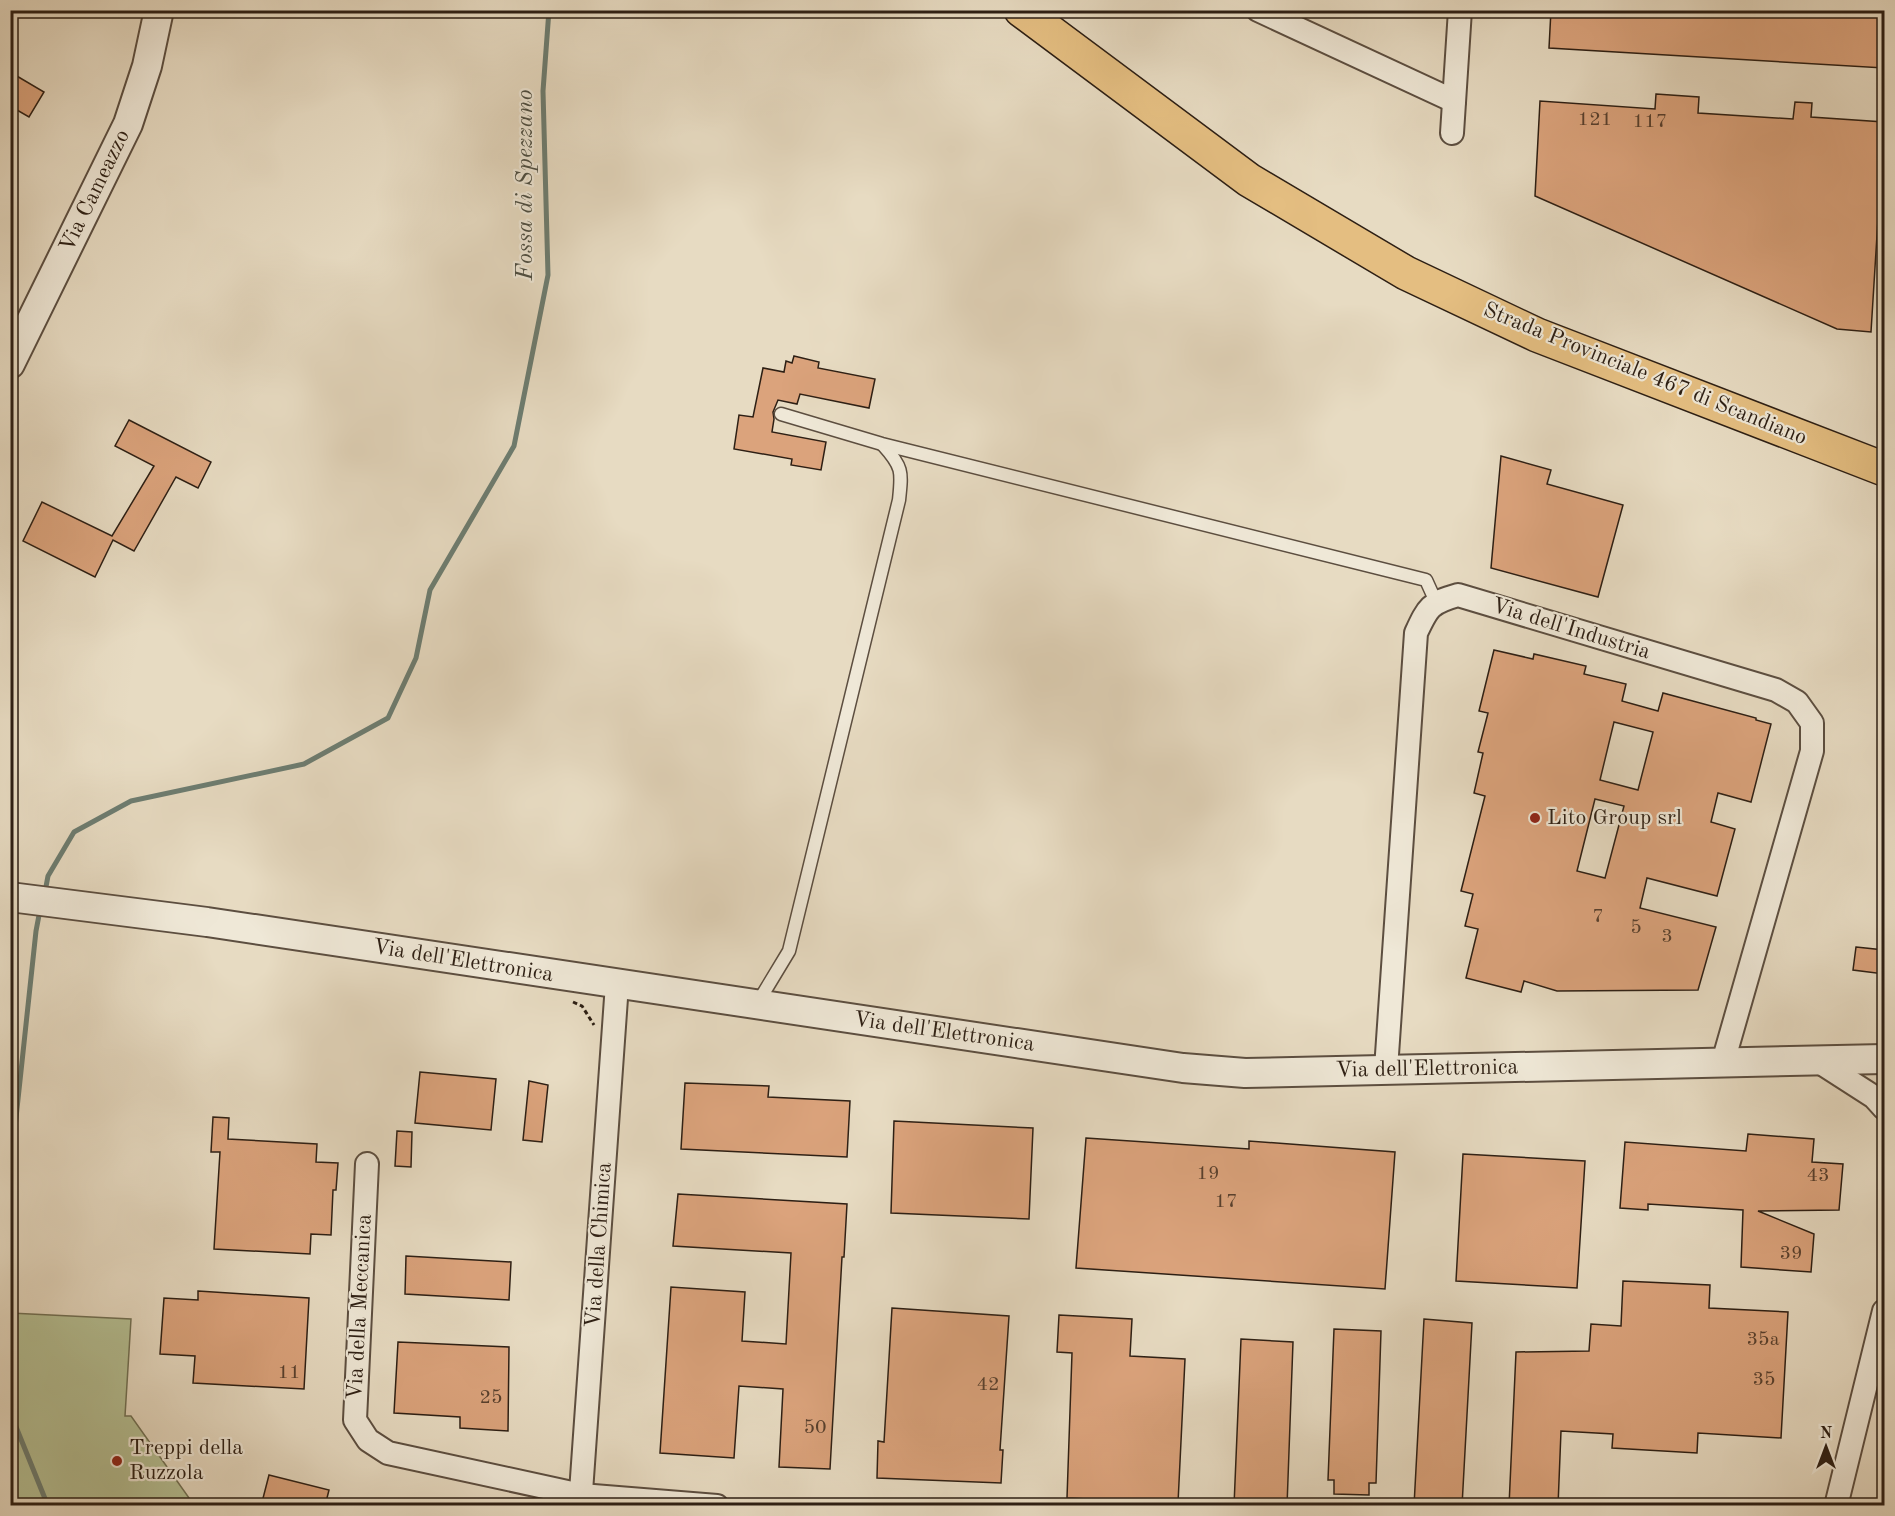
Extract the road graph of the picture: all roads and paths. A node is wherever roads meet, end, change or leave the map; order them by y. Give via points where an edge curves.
1 (159, 10) edge
2 (1021, 10) edge
3 (1258, 10) edge
4 (1460, 10) edge
5 (1454, 101) junction
6 (1452, 133) dead end
7 (10, 364) edge
8 (781, 414) dead end
9 (882, 444) junction
10 (1884, 469) edge
11 (1436, 602) junction
12 (10, 897) edge
13 (617, 984) junction
14 (757, 1004) junction
15 (1884, 1059) edge
16 (1818, 1061) junction
17 (1723, 1062) junction
18 (1386, 1070) junction
19 (1884, 1108) edge
20 (367, 1164) dead end
21 (1884, 1311) edge
22 (580, 1500) edge
23 (717, 1506) edge
24 (1836, 1506) edge

1 - 7 street, Via Cameazzo via 147,66 128,124
2 - 10 highway, Strada Provinciale 467 di Scandiano via 1249,180 1406,273 1537,335
3 - 5 street
4 - 5 street
5 - 6 street
8 - 9 lane
9 - 11 lane via 1426,580
9 - 14 lane via 895,458 902,474 899,500 789,951
11 - 17 street, Via dell'Industria via 1458,595 1776,690 1797,702 1812,723 1812,751
11 - 18 street via 1416,633
12 - 13 street, Via dell'Elettronica
13 - 14 street, Via dell'Elettronica
13 - 22 street, Via della Chimica
14 - 18 street, Via dell'Elettronica via 1183,1068 1245,1073
15 - 16 street, Via dell'Elettronica
16 - 17 street, Via dell'Elettronica
16 - 19 street via 1874,1097
17 - 18 street, Via dell'Elettronica
20 - 22 street, Via della Meccanica via 355,1420 368,1440 388,1453
21 - 24 street
22 - 23 street, Via della Meccanica

